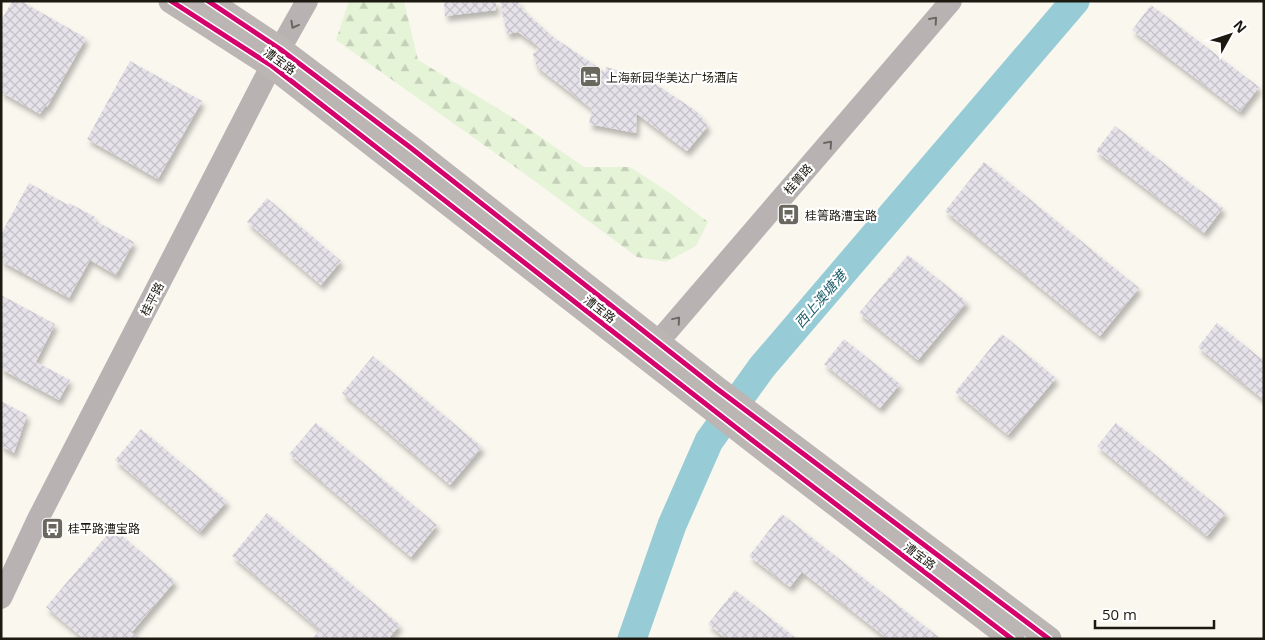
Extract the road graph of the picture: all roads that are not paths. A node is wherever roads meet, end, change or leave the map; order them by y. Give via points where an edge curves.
1 (171, 1) edge
2 (208, 1) edge
3 (307, 1) edge
4 (951, 1) edge
5 (276, 58) junction
6 (652, 349) junction
7 (757, 431) junction
8 (1, 598) edge
9 (1012, 639) edge
10 (1049, 639) edge

1 - 5 main road, 漕宝路
2 - 5 main road, 漕宝路
3 -> 5 street, 桂平路
6 -> 4 street, 桂箐路
5 - 6 main road, 漕宝路 via 411,148
5 - 8 street, 桂平路 via 38,519
6 - 7 main road, 漕宝路
7 - 9 main road, 漕宝路
7 - 10 main road, 漕宝路

